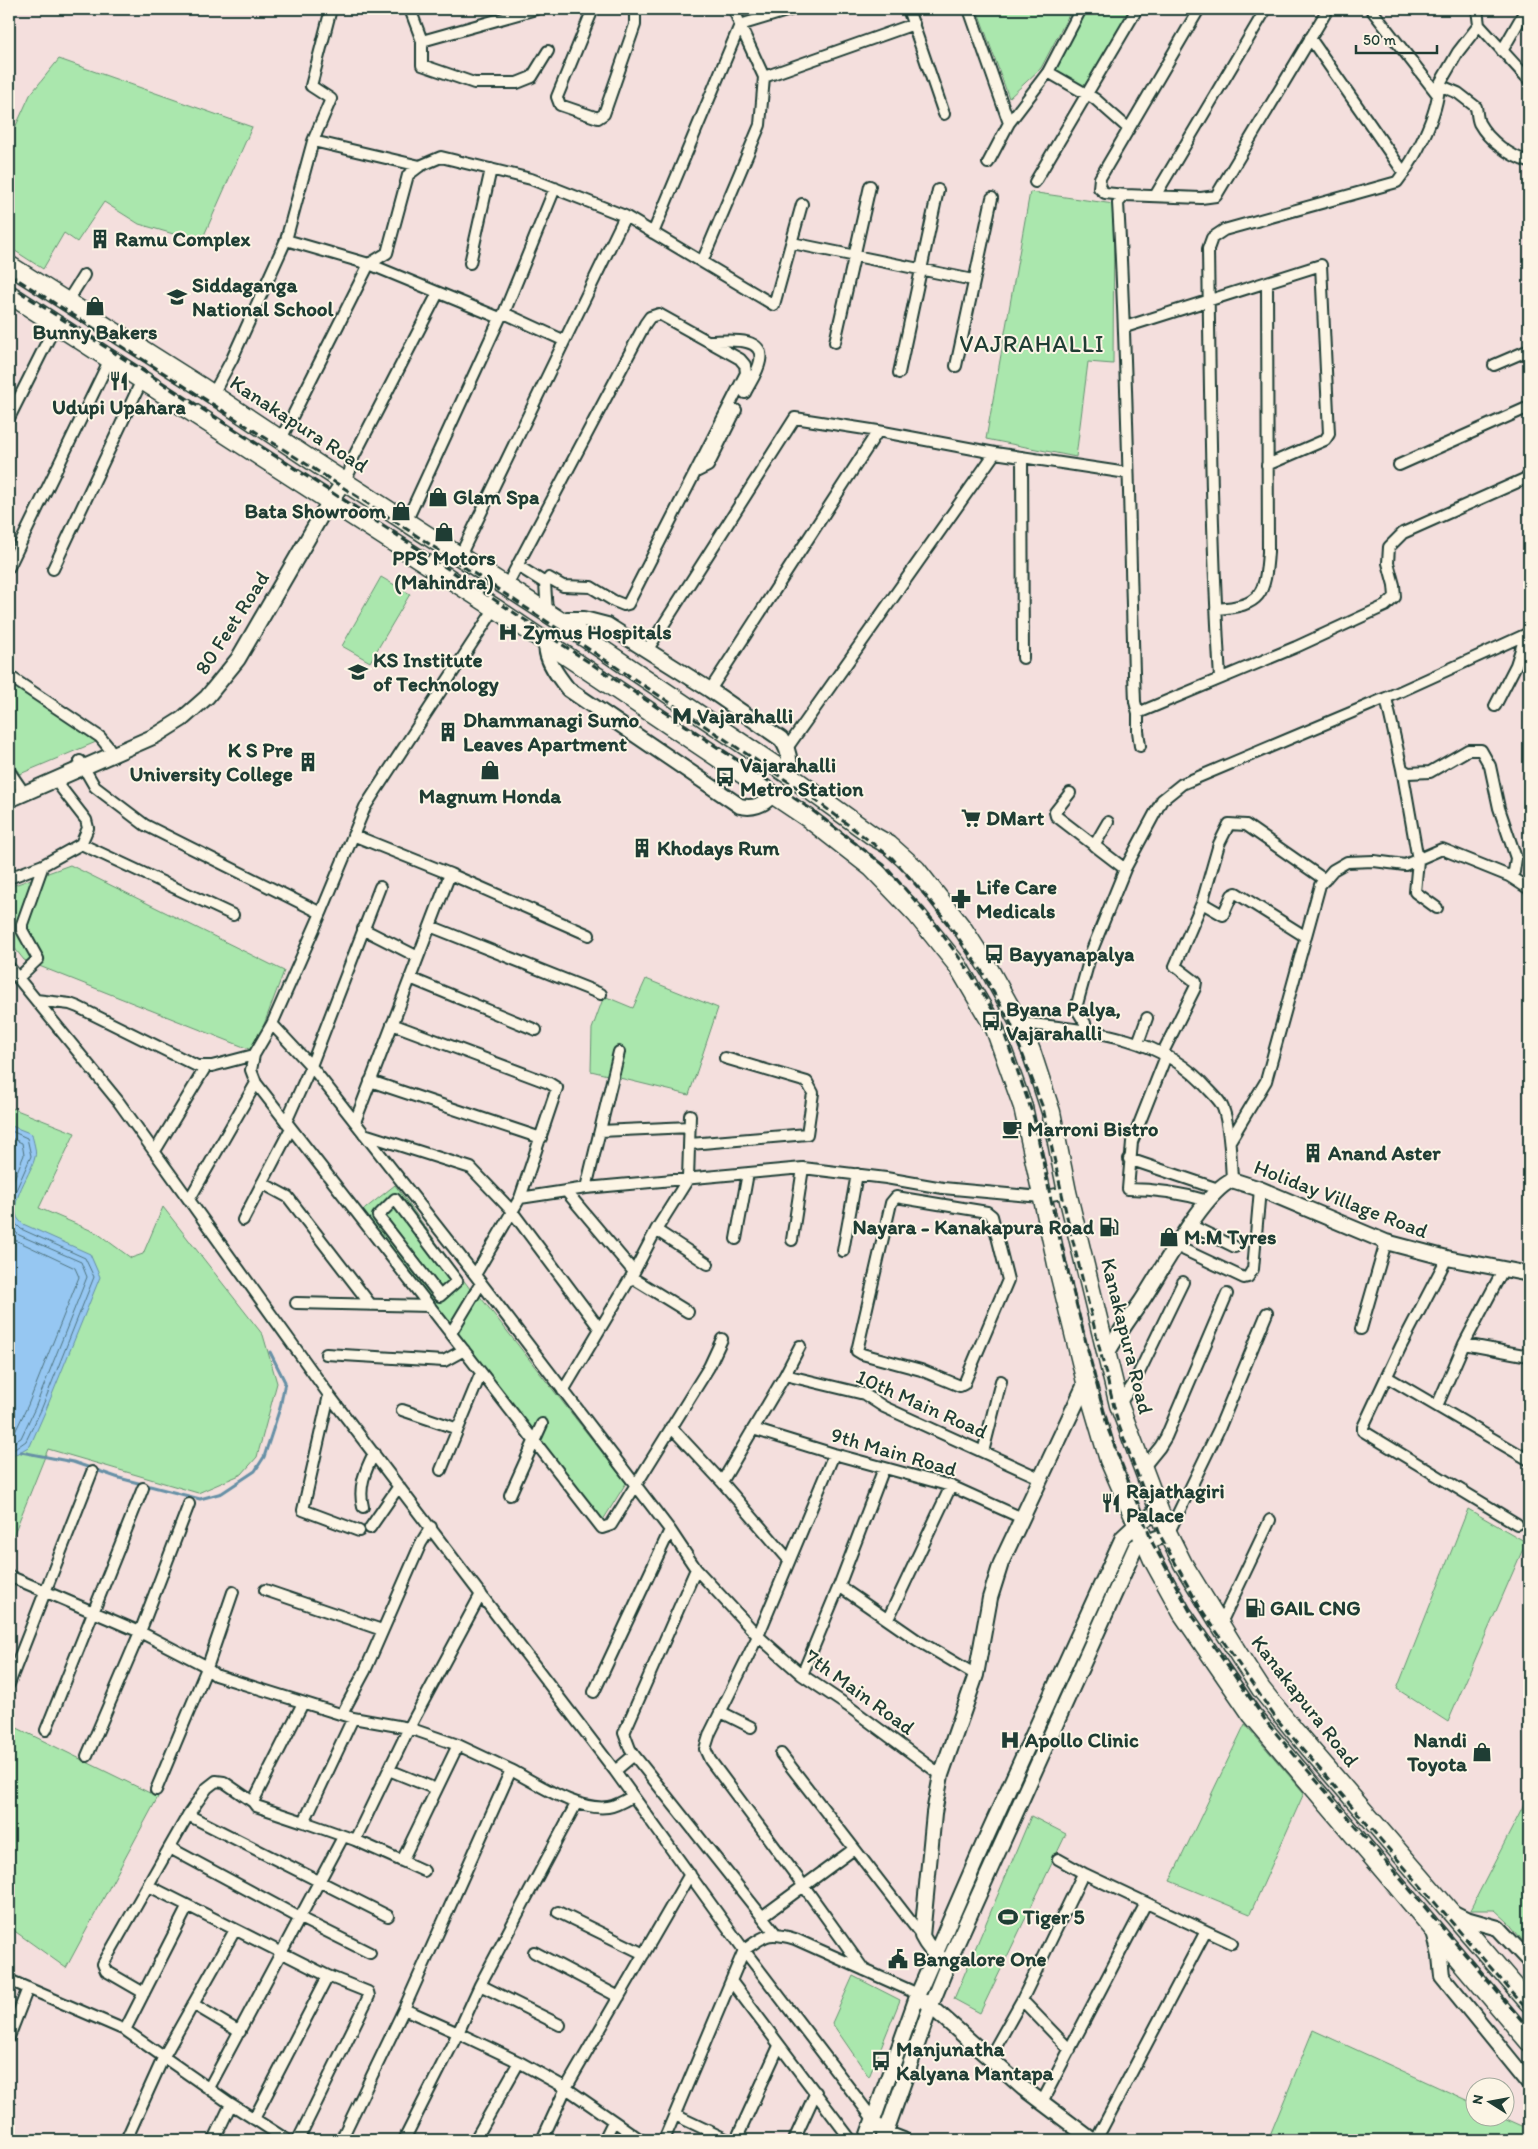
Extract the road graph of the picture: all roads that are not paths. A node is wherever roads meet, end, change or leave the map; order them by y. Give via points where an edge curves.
1 (331, 9) edge
2 (410, 9) edge
3 (536, 9) edge
4 (593, 9) edge
5 (635, 9) edge
6 (734, 9) edge
7 (793, 9) edge
8 (908, 9) edge
9 (968, 9) edge
10 (1081, 9) edge
11 (1137, 9) edge
12 (1199, 9) edge
13 (1266, 9) edge
14 (1328, 9) edge
15 (1371, 9) edge
16 (1477, 9) edge
17 (1526, 9) edge
18 (914, 24) junction
19 (740, 25) junction
20 (1479, 25) junction
21 (1310, 38) junction
22 (422, 41) junction
23 (548, 51) dead end
24 (1502, 51) junction
25 (1048, 72) junction
26 (764, 77) junction
27 (1529, 80) edge
28 (1438, 90) junction
29 (1086, 94) junction
30 (944, 114) dead end
31 (1009, 123) junction
32 (1129, 129) junction
33 (313, 141) junction
34 (1529, 162) edge
35 (988, 163) dead end
36 (420, 166) junction
37 (491, 169) junction
38 (1404, 173) junction
39 (1035, 182) dead end
40 (870, 186) dead end
41 (555, 188) junction
42 (938, 190) dead end
43 (1125, 195) junction
44 (1155, 196) junction
45 (992, 198) dead end
46 (802, 204) dead end
47 (625, 216) junction
48 (653, 233) junction
49 (286, 240) junction
50 (792, 243) junction
51 (854, 256) junction
52 (702, 262) junction
53 (470, 263) dead end
54 (369, 264) junction
55 (9, 265) edge
56 (921, 269) junction
57 (84, 275) dead end
58 (973, 280) junction
59 (1267, 282) junction
60 (438, 293) junction
61 (9, 294) edge
62 (1209, 300) junction
63 (67, 302) junction
64 (502, 316) junction
65 (56, 324) junction
66 (1125, 327) junction
67 (563, 340) junction
68 (708, 341) junction
69 (835, 342) dead end
70 (1529, 350) edge
71 (110, 359) junction
72 (1494, 365) dead end
73 (956, 366) dead end
74 (898, 373) dead end
75 (142, 380) junction
76 (745, 393) dead end
77 (213, 394) junction
78 (1529, 407) edge
79 (736, 410) dead end
80 (9, 418) edge
81 (878, 431) junction
82 (281, 439) junction
83 (994, 453) junction
84 (1022, 457) junction
85 (1267, 465) junction
86 (1399, 465) dead end
87 (696, 472) junction
88 (1127, 473) junction
89 (1529, 477) edge
90 (340, 478) junction
91 (327, 499) junction
92 (406, 522) junction
93 (460, 556) junction
94 (518, 566) junction
95 (9, 567) edge
96 (52, 569) dead end
97 (545, 583) junction
98 (506, 587) junction
99 (495, 608) junction
100 (1216, 609) junction
101 (547, 613) junction
102 (563, 623) junction
103 (1528, 633) edge
104 (547, 644) junction
105 (648, 649) junction
106 (1023, 658) dead end
107 (9, 676) edge
108 (1220, 678) junction
109 (710, 690) junction
110 (1386, 698) junction
111 (1495, 706) dead end
112 (1138, 713) junction
113 (1140, 746) dead end
114 (108, 748) junction
115 (788, 748) junction
116 (81, 764) junction
117 (1402, 769) junction
118 (9, 771) edge
119 (789, 776) junction
120 (55, 780) junction
121 (14, 790) edge
122 (1070, 793) dead end
123 (777, 797) junction
124 (9, 800) edge
125 (1108, 822) dead end
126 (353, 835) junction
127 (81, 844) junction
128 (1094, 846) junction
129 (1418, 860) junction
130 (43, 865) junction
131 (1126, 870) junction
132 (450, 874) junction
133 (1509, 876) junction
134 (9, 878) edge
135 (1325, 880) junction
136 (380, 887) dead end
137 (1529, 889) edge
138 (1202, 903) junction
139 (1438, 908) dead end
140 (321, 913) junction
141 (233, 915) dead end
142 (430, 926) junction
143 (363, 929) junction
144 (589, 935) dead end
145 (1306, 937) junction
146 (418, 956) junction
147 (9, 967) edge
148 (18, 978) junction
149 (410, 978) junction
150 (601, 994) dead end
151 (36, 1000) junction
152 (1147, 1018) dead end
153 (1019, 1023) junction
154 (272, 1024) junction
155 (392, 1024) junction
156 (536, 1030) dead end
157 (1086, 1030) junction
158 (1138, 1043) junction
159 (619, 1052) dead end
160 (254, 1055) junction
161 (1164, 1055) junction
162 (725, 1058) dead end
163 (311, 1066) junction
164 (204, 1068) junction
165 (370, 1081) junction
166 (256, 1083) junction
167 (690, 1115) dead end
168 (355, 1122) junction
169 (288, 1125) junction
170 (690, 1127) junction
171 (600, 1131) junction
172 (364, 1134) junction
173 (541, 1138) junction
174 (1230, 1142) junction
175 (690, 1144) junction
176 (154, 1151) junction
177 (1129, 1159) junction
178 (803, 1168) junction
179 (748, 1173) junction
180 (857, 1174) junction
181 (688, 1179) junction
182 (1232, 1180) junction
183 (262, 1183) junction
184 (586, 1188) junction
185 (946, 1188) junction
186 (1218, 1188) junction
187 (1260, 1189) junction
188 (566, 1191) junction
189 (1067, 1192) junction
190 (1041, 1197) junction
191 (520, 1198) junction
192 (189, 1200) junction
193 (1208, 1201) junction
194 (944, 1205) junction
195 (511, 1210) junction
196 (430, 1217) junction
197 (243, 1220) dead end
198 (1190, 1225) junction
199 (416, 1227) junction
200 (656, 1230) junction
201 (736, 1238) dead end
202 (792, 1240) dead end
203 (1386, 1242) junction
204 (1176, 1246) junction
205 (1235, 1248) dead end
206 (843, 1250) dead end
207 (1447, 1258) junction
208 (708, 1264) dead end
209 (1503, 1270) junction
210 (1529, 1274) edge
211 (632, 1275) junction
212 (478, 1279) junction
213 (1183, 1282) dead end
214 (1227, 1294) dead end
215 (296, 1303) dead end
216 (371, 1305) junction
217 (430, 1306) junction
218 (688, 1312) dead end
219 (1267, 1313) dead end
220 (600, 1329) junction
221 (1360, 1329) dead end
222 (450, 1333) junction
223 (722, 1340) dead end
224 (1464, 1344) junction
225 (800, 1346) dead end
226 (464, 1350) junction
227 (326, 1354) dead end
228 (1107, 1354) junction
229 (1529, 1356) edge
230 (481, 1373) junction
231 (785, 1374) junction
232 (1387, 1377) junction
233 (1001, 1381) dead end
234 (1086, 1382) junction
235 (563, 1391) junction
236 (329, 1395) junction
237 (1119, 1405) junction
238 (1437, 1406) junction
239 (402, 1410) dead end
240 (542, 1424) dead end
241 (671, 1427) junction
242 (458, 1429) junction
243 (754, 1429) junction
244 (534, 1440) junction
245 (983, 1452) junction
246 (374, 1453) junction
247 (834, 1454) junction
248 (1529, 1460) edge
249 (884, 1468) junction
250 (1143, 1468) junction
251 (441, 1470) dead end
252 (92, 1472) dead end
253 (1042, 1479) junction
254 (722, 1482) junction
255 (635, 1484) junction
256 (399, 1486) junction
257 (951, 1486) junction
258 (143, 1488) dead end
259 (510, 1495) dead end
260 (189, 1504) dead end
261 (363, 1507) dead end
262 (1159, 1511) junction
263 (1022, 1518) junction
264 (1270, 1520) dead end
265 (1137, 1524) junction
266 (1517, 1524) dead end
267 (431, 1527) junction
268 (370, 1528) dead end
269 (670, 1530) junction
270 (359, 1531) dead end
271 (1168, 1534) junction
272 (1145, 1543) junction
273 (790, 1560) junction
274 (696, 1569) junction
275 (9, 1576) edge
276 (839, 1586) junction
277 (265, 1590) dead end
278 (44, 1591) junction
279 (233, 1592) dead end
280 (481, 1594) junction
281 (93, 1612) junction
282 (888, 1620) junction
283 (1220, 1624) junction
284 (382, 1630) junction
285 (140, 1632) junction
286 (758, 1636) junction
287 (207, 1668) junction
288 (802, 1675) junction
289 (976, 1675) junction
290 (9, 1684) edge
291 (594, 1692) dead end
292 (303, 1703) junction
293 (720, 1712) junction
294 (342, 1714) junction
295 (353, 1718) junction
296 (751, 1727) dead end
297 (409, 1728) junction
298 (46, 1730) dead end
299 (458, 1745) junction
300 (781, 1754) dead end
301 (634, 1755) junction
302 (87, 1756) dead end
303 (389, 1770) junction
304 (511, 1770) junction
305 (615, 1771) junction
306 (941, 1775) junction
307 (436, 1789) junction
308 (156, 1790) dead end
309 (633, 1796) junction
310 (253, 1802) junction
311 (576, 1804) junction
312 (188, 1815) junction
313 (304, 1822) junction
314 (342, 1837) junction
315 (355, 1840) junction
316 (170, 1848) junction
317 (854, 1848) junction
318 (1058, 1859) dead end
319 (402, 1861) junction
320 (424, 1871) dead end
321 (690, 1874) junction
322 (1085, 1874) junction
323 (318, 1882) junction
324 (804, 1885) junction
325 (149, 1886) junction
326 (1437, 1895) junction
327 (1146, 1903) junction
328 (188, 1906) junction
329 (1417, 1910) junction
330 (558, 1912) dead end
331 (1453, 1913) junction
332 (388, 1916) dead end
333 (763, 1916) junction
334 (300, 1918) junction
335 (1433, 1928) junction
336 (235, 1930) junction
337 (1206, 1931) junction
338 (776, 1934) junction
339 (922, 1936) junction
340 (1232, 1943) dead end
341 (744, 1950) junction
342 (534, 1952) dead end
343 (370, 1953) dead end
344 (281, 1954) junction
345 (644, 1954) junction
346 (935, 1955) junction
347 (1529, 1961) edge
348 (949, 1962) junction
349 (864, 1970) junction
350 (328, 1976) junction
351 (9, 1980) edge
352 (731, 1981) junction
353 (480, 1985) junction
354 (28, 1988) junction
355 (144, 1993) junction
356 (918, 1994) junction
357 (619, 1997) junction
358 (1022, 2000) junction
359 (1529, 2003) edge
360 (193, 2004) junction
361 (931, 2007) junction
362 (404, 2009) junction
363 (560, 2025) dead end
364 (125, 2030) junction
365 (240, 2032) junction
366 (458, 2033) junction
367 (9, 2037) edge
368 (1529, 2042) edge
369 (779, 2046) junction
370 (1070, 2050) junction
371 (164, 2056) junction
372 (990, 2057) junction
373 (519, 2062) junction
374 (1529, 2083) edge
375 (209, 2088) junction
376 (566, 2088) junction
377 (816, 2092) junction
378 (1042, 2102) junction
379 (231, 2104) junction
380 (675, 2115) junction
381 (254, 2119) junction
382 (872, 2119) junction
383 (613, 2122) junction
384 (884, 2137) edge
385 (126, 2140) edge
386 (214, 2140) edge
387 (287, 2140) edge
388 (298, 2140) edge
389 (341, 2140) edge
390 (404, 2140) edge
391 (475, 2140) edge
392 (542, 2140) edge
393 (604, 2140) edge
394 (641, 2140) edge
395 (664, 2140) edge
396 (728, 2140) edge
397 (736, 2140) edge
398 (794, 2140) edge
399 (851, 2140) edge
400 (866, 2140) edge
401 (903, 2140) edge
402 (1092, 2140) edge
403 (1096, 2140) edge

1 - 33 street via 311,86 332,99
2 - 22 street
3 - 22 street
4 - 5 street via 557,98 560,105 598,118 604,114 635,25
6 - 19 street
7 - 19 street
8 - 18 street
9 - 31 street
10 - 25 street
11 - 29 street
12 - 32 street
13 - 44 street
14 - 21 street
15 - 28 street
16 - 20 street
17 - 24 street
18 - 26 street
18 - 30 street
19 - 26 street
19 - 48 street
20 - 24 street
20 - 28 street via 1458,52
21 - 38 street
21 - 44 street via 1216,196
22 - 23 street via 422,65 474,83 517,83 532,76
24 - 27 street
25 - 29 street
25 - 31 street
26 - 52 street via 760,125
28 - 34 street via 1458,94 1476,107 1478,122 1497,144 1516,158
28 - 38 street via 1424,134
29 - 32 street
29 - 39 street
31 - 35 street
32 - 43 street via 1100,178 1099,188 1106,193
33 - 36 street
33 - 49 street
36 - 37 street via 441,157
36 - 54 street via 408,175 387,253
37 - 41 street
37 - 53 street
38 - 62 street via 1397,182 1224,230 1212,238 1208,249
40 - 51 street
41 - 47 street
41 - 64 street
42 - 56 street
43 - 44 street
43 - 66 street via 1118,203
45 - 58 street
46 - 50 street
47 - 48 street
47 - 67 street
48 - 52 street
49 - 54 street
49 - 77 street
50 - 51 street
50 - 52 street via 774,305
51 - 56 street
51 - 69 street
54 - 60 street
54 - 82 street
55 - 63 highway, Kanakapura Road
56 - 58 street
56 - 74 street
57 - 63 street
58 - 73 street
59 - 62 street
59 - 85 street
59 - 85 street via 1321,265 1330,428 1325,440
60 - 64 street
60 - 90 street via 352,460 341,467
61 - 65 highway
62 - 66 street
62 - 100 street
63 - 77 highway, Kanakapura Road
64 - 67 street
64 - 92 street
65 - 71 highway
65 - 80 street
66 - 88 street
67 - 93 street
68 - 76 street via 746,341 756,346 760,362
68 - 87 street via 740,359 746,373
68 - 94 street via 658,314 650,317
70 - 72 street
71 - 75 highway
71 - 95 street
75 - 91 highway
75 - 96 street
77 - 82 highway, Kanakapura Road
78 - 86 street
79 - 87 street via 708,466
81 - 83 street
81 - 105 street via 795,418
81 - 109 street
82 - 90 highway, Kanakapura Road
83 - 84 street
83 - 115 street
84 - 88 street
84 - 106 street
85 - 100 street via 1268,552 1262,592 1241,606
87 - 97 street via 628,604 614,601 591,587 563,586 549,578
88 - 112 street
89 - 108 street via 1403,533 1388,546 1395,597 1386,606
90 - 91 street, 80 Feet Road
90 - 92 highway, Kanakapura Road
91 - 99 highway
91 - 114 street, 80 Feet Road via 232,655 213,680 190,703 165,721
91 - 116 street, 80 Feet Road via 238,659 218,685 169,728
92 - 93 highway, Kanakapura Road
93 - 98 highway, Kanakapura Road
94 - 97 street
94 - 98 street
97 - 101 street
98 - 101 highway, Kanakapura Road
99 - 104 highway
99 - 126 street via 364,807
100 - 108 street
101 - 102 highway, Kanakapura Road
102 - 105 street via 567,619 584,619 607,625
102 - 119 highway, Kanakapura Road
103 - 110 street
103 - 111 street
104 - 123 highway
104 - 123 street via 546,650 556,674 568,689 740,806 752,808
105 - 109 street
107 - 114 street via 100,737
108 - 112 street
109 - 115 street
110 - 117 street
110 - 131 street via 1182,784 1162,800
112 - 113 street
114 - 116 street, 80 Feet Road
115 - 119 street
116 - 120 street, 80 Feet Road
116 - 121 street, 80 Feet Road
116 - 140 street via 95,787 145,825
117 - 129 street
117 - 133 street via 1408,773 1430,772 1468,750 1481,750 1490,766 1499,808 1516,858 1514,872
118 - 121 street
119 - 123 highway
119 - 153 highway, Kanakapura Road via 889,845 916,869 963,929
120 - 124 street, 80 Feet Road
120 - 127 street via 86,820 88,828
122 - 128 street via 1055,812 1056,816
123 - 190 highway via 872,868 917,915 958,966 1002,1046 1023,1107
125 - 128 street
126 - 132 street
126 - 140 street
127 - 130 street
127 - 141 street
128 - 131 street
129 - 133 street via 1442,849
129 - 135 street via 1405,866 1374,861 1347,862 1333,870
129 - 139 street via 1415,892
130 - 134 street
130 - 148 street via 22,924 38,959
131 - 157 street via 1092,950 1077,1002 1076,1012 1081,1014
132 - 142 street
132 - 144 street
133 - 137 street
135 - 138 street via 1246,825 1229,824 1218,844
135 - 145 street via 1320,885
136 - 143 street
138 - 145 street via 1223,915 1236,893
138 - 161 street via 1175,966 1196,982 1195,988
140 - 154 street
142 - 146 street
142 - 150 street
143 - 146 street
143 - 163 street
145 - 174 street via 1266,1081
146 - 149 street
147 - 148 street
148 - 151 street
149 - 155 street
149 - 156 street
151 - 164 street via 78,1007
151 - 176 street
152 - 158 street
153 - 157 street
153 - 189 highway, Kanakapura Road via 1045,1090
154 - 160 street
154 - 163 street, 7th Main Road
155 - 165 street
155 - 173 street via 555,1086 557,1092
157 - 158 street
158 - 161 street
159 - 171 street
160 - 164 street
160 - 166 street via 250,1070
161 - 174 street via 1194,1073 1222,1105
161 - 177 street
162 - 175 street via 807,1082 813,1093 807,1134
163 - 168 street, 7th Main Road
163 - 169 street
164 - 176 street
165 - 168 street
165 - 173 street
166 - 169 street
166 - 192 street
167 - 170 street
168 - 172 street, 7th Main Road
169 - 183 street
169 - 217 street
170 - 171 street
170 - 175 street
171 - 184 street
172 - 195 street via 470,1168
172 - 196 street, 7th Main Road
173 - 191 street
174 - 182 street
175 - 181 street
176 - 192 street
177 - 186 street
177 - 193 street via 1128,1189 1156,1189
178 - 179 street
178 - 180 street
178 - 202 street
179 - 181 street
179 - 201 street
180 - 185 street
180 - 206 street
181 - 184 street
181 - 200 street
182 - 186 street, Holiday Village Road
182 - 187 street, Holiday Village Road
183 - 197 street
183 - 216 street via 288,1197
184 - 188 street
185 - 190 street
185 - 194 street
186 - 193 street, Holiday Village Road
187 - 203 street, Holiday Village Road
187 - 204 street via 1253,1269 1248,1277 1244,1278
188 - 191 street
188 - 211 street
189 - 190 street
189 - 228 highway, Kanakapura Road
190 - 234 highway
191 - 195 street
192 - 236 street
193 - 198 street, Holiday Village Road
194 - 194 street via 892,1200 857,1347 859,1353 921,1370 960,1386 968,1375 1008,1276 992,1216 987,1212
195 - 212 street
195 - 220 street
196 - 199 street
196 - 212 street, 7th Main Road
198 - 204 street, Holiday Village Road
198 - 205 street
199 - 199 street via 395,1200 378,1216 440,1296 458,1281
200 - 208 street
200 - 211 street
203 - 207 street, Holiday Village Road
203 - 221 street
204 - 228 street, Holiday Village Road
207 - 209 street, Holiday Village Road
207 - 232 street
209 - 210 street, Holiday Village Road
209 - 224 street
211 - 218 street
211 - 220 street
212 - 222 street
212 - 235 street, 7th Main Road
213 - 237 street via 1134,1383
214 - 250 street via 1166,1437
215 - 216 street
216 - 217 street
217 - 222 street
219 - 271 street via 1219,1429
220 - 235 street
222 - 226 street
223 - 241 street
224 - 229 street
224 - 238 street
225 - 231 street
226 - 227 street via 444,1360
226 - 230 street
228 - 237 highway, Kanakapura Road
230 - 242 street
230 - 244 street
231 - 243 street
231 - 245 street, 10th Main Road via 864,1394 884,1407
232 - 238 street
232 - 266 street via 1363,1431
233 - 245 street
234 - 253 street
234 - 265 highway via 1109,1460
235 - 255 street, 7th Main Road
236 - 246 street
236 - 270 street via 304,1510
237 - 250 highway, Kanakapura Road
238 - 248 street
239 - 242 street
240 - 244 street
241 - 254 street
241 - 255 street
242 - 251 street
243 - 247 street, 9th Main Road
243 - 254 street
244 - 255 street via 602,1528 611,1524
244 - 259 street
245 - 253 street, 10th Main Road
246 - 256 street
246 - 261 street via 361,1486
247 - 249 street, 9th Main Road
247 - 273 street
249 - 257 street, 9th Main Road
249 - 276 street
250 - 262 highway, Kanakapura Road
252 - 278 street
253 - 263 street
254 - 273 street
255 - 269 street, 7th Main Road
256 - 267 street
256 - 268 street
257 - 263 street, 9th Main Road
257 - 282 street
258 - 281 street
260 - 285 street
262 - 265 street
262 - 271 highway, Kanakapura Road
263 - 289 street via 1001,1563 990,1598
264 - 283 street
265 - 272 highway
265 - 346 street via 1123,1537
267 - 280 street
267 - 284 street
269 - 274 street, 7th Main Road
269 - 291 street
271 - 272 street
271 - 283 highway, Kanakapura Road
272 - 329 highway via 1182,1613 1252,1715
272 - 348 street via 1136,1546
273 - 286 street
274 - 286 street, 7th Main Road
274 - 301 street via 624,1733
275 - 278 street
276 - 282 street
276 - 288 street
277 - 284 street
278 - 281 street
278 - 290 street
279 - 287 street
280 - 297 street
280 - 305 street
281 - 285 street
281 - 298 street
282 - 289 street
283 - 326 highway, Kanakapura Road via 1261,1689
284 - 294 street
285 - 287 street
285 - 302 street
286 - 288 street, 7th Main Road
286 - 293 street
287 - 292 street via 215,1675
287 - 308 street
288 - 306 street, 7th Main Road
289 - 306 street
292 - 294 street
292 - 310 street
293 - 296 street
293 - 324 street via 705,1749 710,1760
294 - 295 street
295 - 297 street
295 - 313 street
297 - 299 street
297 - 303 street
299 - 304 street
299 - 307 street
300 - 317 street
301 - 305 street
301 - 333 street
303 - 307 street
303 - 315 street
304 - 311 street
304 - 362 street
305 - 309 street
306 - 339 street
307 - 319 street
309 - 311 street via 610,1807
309 - 321 street
310 - 312 street via 224,1782 216,1781 206,1788
310 - 313 street via 256,1806
311 - 353 street
312 - 316 street
312 - 323 street
313 - 314 street
314 - 315 street
314 - 323 street
315 - 319 street
316 - 325 street
316 - 334 street
317 - 324 street
317 - 339 street
318 - 322 street
319 - 320 street
321 - 341 street
321 - 345 street
322 - 327 street
322 - 358 street
323 - 332 street
323 - 334 street
324 - 333 street
324 - 349 street
325 - 328 street
325 - 355 street via 103,1964 106,1971
326 - 329 highway
326 - 331 highway, Kanakapura Road
327 - 337 street
327 - 370 street
328 - 336 street
328 - 355 street
329 - 335 highway
330 - 345 street
331 - 347 street, Kanakapura Road via 1466,1920 1498,1928
331 - 359 highway, Kanakapura Road
333 - 338 street
334 - 343 street
334 - 344 street
335 - 368 highway
335 - 374 street via 1442,1976
336 - 344 street
336 - 360 street
337 - 340 street
337 - 403 street
338 - 341 street via 764,1937
338 - 349 street via 795,1939
339 - 346 street
341 - 352 street
341 - 382 street
342 - 357 street
344 - 350 street
344 - 365 street
345 - 357 street
346 - 348 street
346 - 356 street
348 - 361 street
349 - 356 street
350 - 381 street
350 - 388 street via 368,1992 369,1996
351 - 354 street
352 - 369 street
352 - 380 street
353 - 363 street
353 - 366 street
354 - 364 street
354 - 367 street
355 - 364 street
356 - 361 street
356 - 382 street
357 - 376 street
358 - 370 street
358 - 372 street
360 - 365 street
360 - 371 street
361 - 372 street
361 - 384 street
362 - 366 street
362 - 389 street
364 - 371 street
365 - 375 street
366 - 373 street
366 - 390 street
369 - 377 street
369 - 397 street
370 - 378 street
371 - 375 street
371 - 385 street
372 - 378 street
373 - 376 street
373 - 391 street
375 - 379 street
376 - 383 street
376 - 392 street
377 - 398 street
377 - 399 street
378 - 402 street
379 - 381 street
379 - 386 street
380 - 395 street
380 - 396 street
381 - 387 street
382 - 384 street
382 - 400 street
383 - 393 street
383 - 394 street
384 - 401 street

